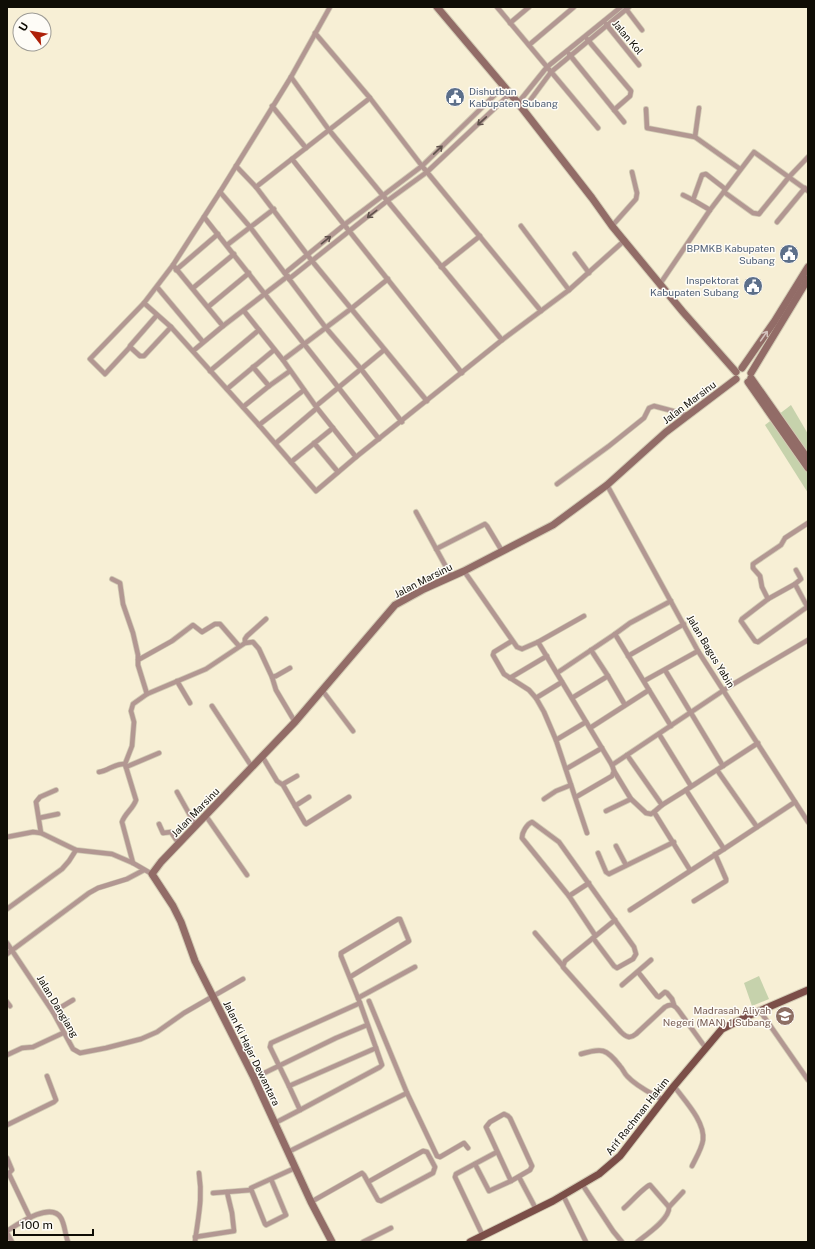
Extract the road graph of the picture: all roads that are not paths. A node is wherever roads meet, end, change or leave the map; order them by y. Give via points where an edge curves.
1 (330, 7) edge
2 (437, 7) edge
3 (498, 7) edge
4 (529, 7) edge
5 (574, 7) edge
6 (612, 7) edge
7 (625, 8) edge
8 (617, 14) junction
9 (603, 21) junction
10 (510, 23) junction
11 (607, 26) junction
12 (642, 30) dead end
13 (316, 33) junction
14 (585, 36) junction
15 (589, 41) junction
16 (529, 45) junction
17 (567, 51) junction
18 (570, 56) junction
19 (639, 65) dead end
20 (547, 67) junction
21 (551, 72) junction
22 (291, 77) junction
23 (504, 86) junction
24 (510, 94) junction
25 (370, 98) junction
26 (518, 103) junction
27 (272, 106) junction
28 (699, 108) dead end
29 (646, 109) dead end
30 (523, 110) junction
31 (614, 110) junction
32 (624, 122) dead end
33 (598, 128) dead end
34 (329, 130) junction
35 (695, 137) junction
36 (306, 148) junction
37 (808, 157) edge
38 (292, 159) junction
39 (236, 166) junction
40 (422, 166) junction
41 (740, 169) junction
42 (427, 172) junction
43 (632, 172) dead end
44 (790, 177) junction
45 (256, 187) junction
46 (806, 190) edge
47 (724, 191) junction
48 (220, 192) junction
49 (683, 195) dead end
50 (383, 196) junction
51 (693, 200) junction
52 (387, 202) junction
53 (274, 209) junction
54 (710, 210) junction
55 (204, 217) junction
56 (777, 222) dead end
57 (344, 225) junction
58 (521, 226) dead end
59 (612, 226) junction
60 (250, 227) junction
61 (350, 231) junction
62 (218, 234) junction
63 (480, 236) junction
64 (625, 240) junction
65 (227, 245) junction
66 (234, 254) junction
67 (308, 254) junction
68 (575, 254) dead end
69 (312, 261) junction
70 (173, 265) junction
71 (441, 267) junction
72 (808, 267) edge
73 (176, 270) junction
74 (249, 273) junction
75 (589, 273) junction
76 (287, 276) junction
77 (388, 279) junction
78 (808, 279) edge
79 (660, 284) junction
80 (157, 286) junction
81 (193, 288) junction
82 (568, 290) junction
83 (265, 294) junction
84 (144, 303) junction
85 (208, 306) junction
86 (352, 308) junction
87 (244, 311) junction
88 (541, 311) junction
89 (157, 315) junction
90 (223, 326) junction
91 (172, 327) junction
92 (326, 328) junction
93 (259, 330) junction
94 (502, 340) junction
95 (203, 342) junction
96 (304, 345) junction
97 (130, 347) junction
98 (274, 350) junction
99 (384, 350) junction
100 (193, 351) junction
101 (283, 360) junction
102 (253, 367) junction
103 (361, 369) junction
104 (210, 371) junction
105 (290, 371) junction
106 (462, 373) junction
107 (738, 373) junction
108 (750, 378) junction
109 (268, 386) junction
110 (337, 388) junction
111 (227, 389) junction
112 (304, 390) junction
113 (427, 401) junction
114 (243, 407) junction
115 (316, 407) junction
116 (688, 415) junction
117 (402, 422) junction
118 (259, 425) junction
119 (333, 428) junction
120 (379, 439) junction
121 (276, 443) junction
122 (314, 443) junction
123 (356, 456) junction
124 (808, 459) edge
125 (292, 462) junction
126 (808, 468) edge
127 (338, 472) junction
128 (557, 484) dead end
129 (608, 485) junction
130 (416, 512) dead end
131 (808, 524) edge
132 (436, 549) junction
133 (502, 551) junction
134 (796, 570) dead end
135 (464, 571) junction
136 (451, 576) junction
137 (112, 579) dead end
138 (795, 584) junction
139 (768, 599) junction
140 (671, 600) junction
141 (808, 607) edge
142 (584, 616) dead end
143 (266, 620) dead end
144 (684, 624) junction
145 (615, 634) junction
146 (512, 640) junction
147 (808, 640) edge
148 (538, 642) junction
149 (245, 643) junction
150 (239, 646) junction
151 (591, 650) junction
152 (698, 650) junction
153 (547, 656) junction
154 (628, 656) junction
155 (138, 660) junction
156 (290, 668) dead end
157 (665, 670) junction
158 (557, 673) junction
159 (608, 676) junction
160 (272, 677) junction
161 (510, 678) junction
162 (177, 681) junction
163 (644, 681) junction
164 (562, 682) junction
165 (322, 690) junction
166 (649, 690) junction
167 (724, 690) junction
168 (147, 694) junction
169 (536, 698) junction
170 (572, 698) junction
171 (190, 703) dead end
172 (625, 705) junction
173 (212, 706) dead end
174 (690, 713) junction
175 (295, 722) junction
176 (586, 722) junction
177 (671, 726) junction
178 (590, 728) junction
179 (353, 731) dead end
180 (659, 734) junction
181 (556, 740) junction
182 (758, 743) junction
183 (602, 748) junction
184 (159, 754) dead end
185 (627, 755) junction
186 (262, 756) junction
187 (126, 765) junction
188 (612, 765) junction
189 (723, 766) junction
190 (252, 767) junction
191 (566, 769) junction
192 (717, 770) junction
193 (614, 771) junction
194 (99, 772) dead end
195 (297, 776) dead end
196 (283, 784) junction
197 (571, 785) junction
198 (691, 786) junction
199 (56, 790) dead end
200 (686, 790) junction
201 (177, 792) dead end
202 (309, 797) dead end
203 (349, 797) dead end
204 (576, 797) junction
205 (544, 799) dead end
206 (631, 799) junction
207 (795, 802) junction
208 (662, 805) junction
209 (295, 806) junction
210 (606, 811) dead end
211 (654, 812) junction
212 (58, 814) dead end
213 (206, 816) junction
214 (40, 818) junction
215 (808, 822) edge
216 (159, 824) dead end
217 (196, 826) junction
218 (757, 827) junction
219 (41, 833) junction
220 (587, 833) dead end
221 (7, 837) edge
222 (674, 842) junction
223 (179, 844) junction
224 (616, 846) dead end
225 (724, 849) junction
226 (76, 850) junction
227 (598, 853) dead end
228 (715, 854) junction
229 (133, 863) junction
230 (626, 865) junction
231 (144, 870) junction
232 (690, 870) junction
233 (152, 874) junction
234 (247, 876) dead end
235 (589, 883) junction
236 (569, 896) junction
237 (694, 901) dead end
238 (7, 909) edge
239 (630, 910) dead end
240 (616, 920) junction
241 (535, 933) dead end
242 (594, 936) junction
243 (7, 943) edge
244 (13, 950) junction
245 (7, 954) edge
246 (651, 960) dead end
247 (415, 966) dead end
248 (563, 966) junction
249 (638, 972) junction
250 (350, 976) junction
251 (243, 979) dead end
252 (622, 985) dead end
253 (808, 990) edge
254 (213, 996) junction
255 (73, 1000) dead end
256 (359, 1001) junction
257 (368, 1002) dead end
258 (674, 1005) junction
259 (760, 1011) junction
260 (53, 1012) junction
261 (367, 1025) junction
262 (63, 1033) junction
263 (705, 1047) junction
264 (376, 1048) junction
265 (581, 1054) dead end
266 (7, 1055) edge
267 (279, 1066) junction
268 (47, 1076) dead end
269 (254, 1078) junction
270 (808, 1080) edge
271 (289, 1086) junction
272 (674, 1086) junction
273 (407, 1093) junction
274 (663, 1100) junction
275 (300, 1110) junction
276 (275, 1123) junction
277 (7, 1125) edge
278 (468, 1148) dead end
279 (288, 1152) junction
280 (496, 1152) junction
281 (7, 1158) edge
282 (475, 1164) junction
283 (692, 1166) dead end
284 (295, 1168) junction
285 (198, 1173) dead end
286 (8, 1174) edge
287 (520, 1176) junction
288 (271, 1179) junction
289 (511, 1181) junction
290 (368, 1182) junction
291 (582, 1184) junction
292 (251, 1190) junction
293 (227, 1192) junction
294 (683, 1192) dead end
295 (213, 1193) dead end
296 (563, 1195) junction
297 (311, 1202) junction
298 (669, 1206) junction
299 (624, 1208) dead end
300 (536, 1209) junction
301 (30, 1218) junction
302 (391, 1228) dead end
303 (7, 1232) edge
304 (483, 1236) junction
305 (195, 1240) edge
306 (12, 1242) edge
307 (68, 1242) edge
308 (332, 1242) edge
309 (364, 1242) edge
310 (470, 1242) edge
311 (586, 1242) edge
312 (622, 1242) edge
313 (637, 1242) edge

1 - 13 street
2 - 23 street
3 - 10 street
4 - 10 street
5 - 16 street
6 - 8 street
7 - 8 street
7 - 12 street
8 - 9 street
8 - 11 street
9 - 11 street, Jalan Kol
9 - 14 street
10 - 16 street
11 - 15 street
11 - 19 street, Jalan Kol
13 - 22 street
13 - 25 street
14 - 15 street
14 - 17 street
15 - 18 street
15 - 31 street via 631,92 630,96
16 - 20 street
17 - 18 street
17 - 20 street
18 - 21 street
18 - 31 street
20 - 21 street
20 - 26 street
21 - 30 street
21 - 33 street
22 - 27 street
22 - 34 street
23 - 24 street
40 -> 23 street
24 - 26 street
24 -> 42 street
25 - 34 street
25 - 40 street
26 - 30 street
27 - 36 street
27 - 39 street
28 - 35 street
29 - 35 street via 647,128
30 - 59 street
31 - 32 street
34 - 36 street
34 - 50 street
35 - 41 street
36 - 38 street
37 - 44 street
38 - 45 street
38 - 57 street
39 - 45 street
39 - 48 street
40 - 42 street
40 - 50 street
41 - 44 street via 754,152
41 - 47 street
42 - 52 street
42 - 63 street
43 - 59 street via 636,199
44 - 46 street
44 - 47 street via 757,215
45 - 53 street
46 - 56 street
47 - 51 street via 704,174
47 - 54 street
48 - 55 street
48 - 60 street
49 - 51 street
50 - 52 street
50 - 57 street
51 - 54 street
52 -> 61 street
52 - 71 street
53 - 60 street
53 - 67 street
54 - 79 street
55 - 62 street
55 - 70 street
57 - 61 street
67 -> 57 street
58 - 82 street
59 - 64 street
60 - 65 street
60 - 76 street
61 - 69 street
61 - 77 street
62 - 65 street
62 - 73 street
63 - 71 street
63 - 88 street
64 - 75 street
64 - 79 street
65 - 66 street
66 - 74 street
66 - 81 street
67 - 69 street
67 - 76 street
68 - 75 street
69 - 76 street
69 - 86 street
70 - 73 street
70 - 80 street
71 - 94 street
107 -> 72 street, Jalan Marsinu
73 - 81 street
74 - 83 street
74 - 85 street
75 - 82 street
76 - 83 street
76 - 92 street
77 - 86 street
77 - 106 street
78 - 108 street
79 - 107 street
80 - 84 street
80 - 95 street
81 - 85 street
82 - 88 street
83 - 87 street
83 - 96 street
84 - 89 street
84 - 97 street via 90,358 105,374
85 - 90 street
86 - 92 street
86 - 99 street
87 - 90 street
87 - 93 street
88 - 94 street
89 - 91 street
89 - 97 street
90 - 95 street
91 - 97 street via 144,356 140,356
91 - 100 street
92 - 96 street
92 - 103 street
93 - 98 street
93 - 104 street
94 - 106 street
95 - 100 street
96 - 101 street
96 - 110 street
98 - 101 street
98 - 102 street
99 - 103 street
99 - 113 street
100 - 104 street
101 - 105 street
102 - 109 street
102 - 111 street
103 - 110 street
103 - 117 street
104 - 111 street
105 - 109 street
105 - 112 street
106 - 113 street
107 - 108 street via 747,369
107 - 108 street via 741,383
107 - 116 street, Jalan Marsinu
108 - 124 street
108 - 126 street
109 - 114 street
110 - 115 street
110 - 120 street
111 - 114 street
112 - 115 street
112 - 118 street
113 - 117 street
114 - 118 street
115 - 119 street
115 - 121 street
116 - 128 street via 652,406 644,418
116 - 129 street, Jalan Marsinu
117 - 120 street
118 - 121 street
119 - 122 street
119 - 123 street
120 - 123 street
121 - 125 street
122 - 125 street
122 - 127 street
123 - 127 street
125 - 127 street via 316,491
129 - 133 street, Jalan Marsinu via 553,525
129 - 140 street, Jalan Bagus Yabin
130 - 132 street
131 - 139 street via 785,538 781,546 753,564
132 - 133 street via 485,524
132 - 136 street
133 - 135 street, Jalan Marsinu
134 - 138 street via 801,579
135 - 136 street, Jalan Marsinu
135 - 146 street
136 - 165 street, Jalan Marsinu via 404,599 389,611
137 - 155 street via 121,586 123,604 133,633
138 - 139 street
138 - 141 street
139 - 141 street via 741,620 758,642
140 - 144 street, Jalan Bagus Yabin
140 - 145 street
142 - 148 street
143 - 149 street via 247,636
144 - 152 street, Jalan Bagus Yabin
144 - 154 street
145 - 151 street
145 - 154 street
146 - 148 street via 522,649
146 - 161 street via 493,654 504,674
147 - 167 street
148 - 153 street
149 - 150 street
149 - 160 street via 253,642 259,649
150 - 155 street via 220,624 215,624 202,632 193,625 166,645
150 - 162 street via 206,669
151 - 158 street
151 - 159 street
152 - 157 street
152 - 167 street, Jalan Bagus Yabin
153 - 158 street
153 - 161 street
154 - 163 street
155 - 168 street
156 - 160 street
157 - 163 street
157 - 174 street
158 - 164 street
159 - 170 street
159 - 172 street
160 - 175 street via 276,690
161 - 169 street via 529,690
162 - 168 street
162 - 171 street
163 - 166 street
164 - 169 street
164 - 170 street
165 - 175 street, Jalan Marsinu
165 - 179 street
166 - 172 street
166 - 177 street
167 - 174 street
167 - 182 street, Jalan Bagus Yabin
168 - 187 street via 131,707 134,722 132,746
169 - 181 street
170 - 176 street
172 - 178 street
173 - 190 street
174 - 177 street
174 - 189 street
175 - 186 street, Jalan Marsinu
176 - 178 street
176 - 181 street
177 - 180 street
178 - 183 street
180 - 185 street
180 - 198 street
181 - 191 street
182 - 189 street
182 - 207 street, Jalan Bagus Yabin
183 - 188 street
183 - 191 street
184 - 187 street
185 - 188 street
185 - 208 street
186 - 190 street, Jalan Marsinu
186 - 196 street via 277,780
187 - 194 street via 122,763
187 - 229 street via 136,800 122,822
188 - 193 street
189 - 192 street
190 - 213 street, Jalan Marsinu
191 - 197 street
192 - 198 street
192 - 218 street
193 - 204 street via 612,776
193 - 206 street
195 - 196 street
196 - 209 street
197 - 204 street
197 - 205 street
198 - 200 street
199 - 214 street via 37,800
200 - 208 street
200 - 225 street
201 - 217 street
202 - 209 street
203 - 209 street via 306,824
204 - 220 street
206 - 210 street
206 - 211 street via 646,814
207 - 215 street, Jalan Bagus Yabin
207 - 218 street
208 - 211 street
211 - 222 street
212 - 214 street
213 - 217 street, Jalan Marsinu
213 - 234 street
214 - 219 street
216 - 223 street via 163,833 171,832
217 - 223 street, Jalan Marsinu
218 - 225 street
219 - 221 street
219 - 226 street
222 - 230 street
222 - 232 street
223 - 233 street, Jalan Marsinu
224 - 230 street
225 - 228 street
226 - 229 street via 112,854
226 - 238 street via 62,869
227 - 230 street via 608,874
228 - 232 street
228 - 237 street via 726,881
229 - 231 street
231 - 233 street
231 - 244 street via 89,893
232 - 239 street
233 - 254 street, Jalan Ki Hajar Dewantara via 181,922 195,961
235 - 236 street
235 - 236 street via 559,842 530,822 522,838
235 - 240 street
236 - 242 street
240 - 242 street
240 - 242 street via 636,951 633,959 617,968
241 - 248 street
242 - 248 street
243 - 244 street, Jalan Dangiang
244 - 245 street
244 - 260 street, Jalan Dangiang
246 - 249 street
247 - 256 street
248 - 258 street via 627,1037 636,1034 667,1005
249 - 252 street
249 - 258 street via 657,996 667,993
250 - 250 street via 341,953 400,919 409,941
250 - 256 street
251 - 254 street
253 - 259 main road, Arif Rachman Hakim
254 - 262 street, Jalan Dangiang via 157,1032 106,1048 80,1053
254 - 269 street, Jalan Ki Hajar Dewantara
255 - 260 street
256 - 261 street
256 - 267 street via 272,1042 270,1047
257 - 273 street
258 - 263 street
259 - 263 main road, Arif Rachman Hakim via 722,1029
259 - 270 street
260 - 262 street, Jalan Dangiang
261 - 264 street
261 - 267 street
262 - 266 street via 33,1047 22,1048
263 - 272 main road, Arif Rachman Hakim
264 - 271 street
264 - 275 street via 382,1065 380,1068
265 - 274 street via 598,1050 607,1052 636,1084
267 - 269 street
267 - 271 street
268 - 277 street via 56,1100
269 - 276 street, Jalan Ki Hajar Dewantara
271 - 275 street
272 - 274 main road, Arif Rachman Hakim
272 - 283 street via 701,1126 703,1140
273 - 278 street via 438,1157 464,1143
273 - 279 street
274 - 291 main road, Arif Rachman Hakim via 620,1156 599,1174
275 - 276 street
276 - 279 street, Jalan Ki Hajar Dewantara
279 - 284 street, Jalan Ki Hajar Dewantara
280 - 282 street
280 - 287 street via 486,1126 502,1114 506,1114 532,1166
280 - 289 street
281 - 286 street via 12,1169
282 - 289 street via 490,1191
282 - 304 street via 456,1174 455,1179
284 - 288 street
284 - 297 street, Jalan Ki Hajar Dewantara
285 - 305 street via 201,1203
286 - 301 street
287 - 289 street
287 - 300 street
288 - 292 street
288 - 292 street via 285,1216 264,1224
290 - 290 street via 423,1151 427,1152 435,1168 433,1173 381,1201
290 - 297 street via 362,1173
291 - 296 main road, Arif Rachman Hakim
291 - 312 street
292 - 293 street
293 - 295 street
293 - 305 street via 234,1231
294 - 298 street
296 - 300 main road, Arif Rachman Hakim
296 - 311 street
297 - 308 street, Jalan Ki Hajar Dewantara
298 - 299 street via 650,1185
298 - 313 street via 667,1215 659,1224
300 - 304 main road, Arif Rachman Hakim
301 - 303 street
301 - 307 street via 45,1212 59,1214
302 - 309 street
303 - 306 street
304 - 310 main road, Arif Rachman Hakim

